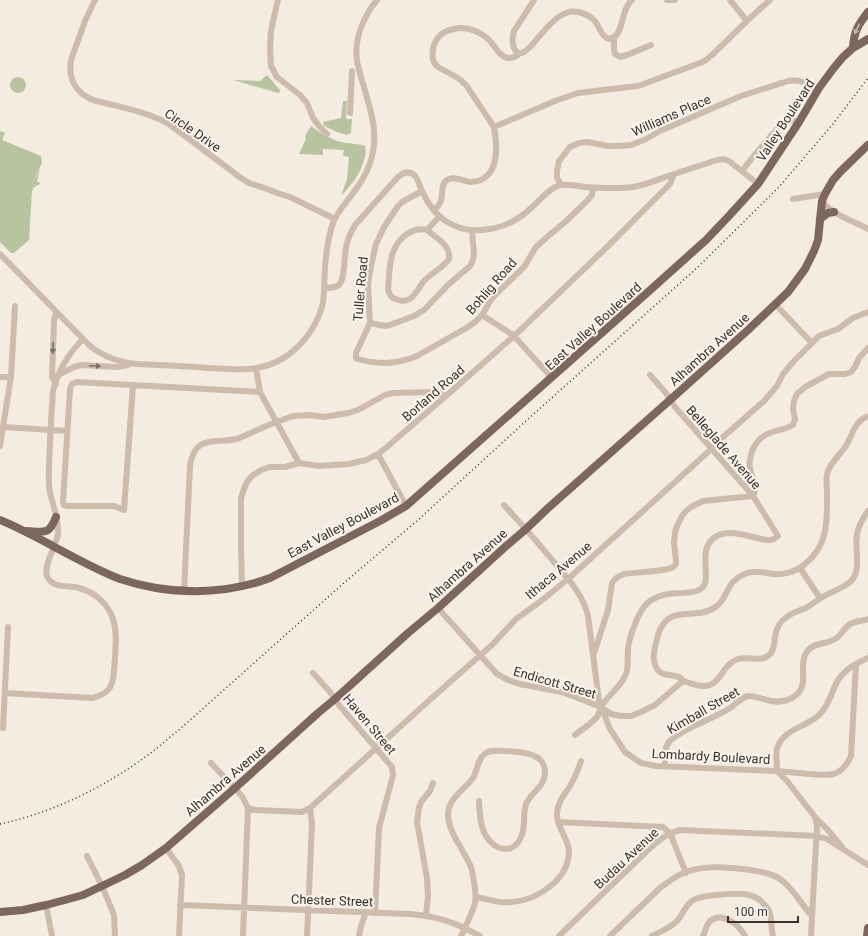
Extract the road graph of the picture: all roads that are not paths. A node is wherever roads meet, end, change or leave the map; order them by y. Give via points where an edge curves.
1 (95, 0) edge
2 (278, 0) edge
3 (377, 0) edge
4 (534, 0) edge
5 (632, 0) edge
6 (667, 0) edge
7 (675, 0) edge
8 (730, 0) edge
9 (770, 0) edge
10 (868, 12) edge
11 (747, 21) junction
12 (614, 37) junction
13 (868, 39) edge
14 (651, 46) dead end
15 (852, 48) junction
16 (519, 54) junction
17 (352, 71) dead end
18 (819, 88) junction
19 (350, 114) dead end
20 (799, 122) junction
21 (494, 127) junction
22 (327, 134) dead end
23 (868, 145) edge
24 (742, 171) junction
25 (674, 174) junction
26 (758, 184) junction
27 (561, 185) junction
28 (593, 188) junction
29 (422, 191) junction
30 (824, 198) junction
31 (793, 199) dead end
32 (434, 210) junction
33 (834, 212) junction
34 (439, 217) junction
35 (727, 218) joint
36 (820, 219) junction
37 (335, 220) junction
38 (868, 229) edge
39 (427, 230) junction
40 (472, 230) junction
41 (0, 254) edge
42 (324, 288) junction
43 (775, 304) junction
44 (15, 306) dead end
45 (56, 312) junction
46 (868, 312) edge
47 (482, 315) junction
48 (370, 323) junction
49 (514, 336) junction
50 (83, 339) junction
51 (812, 343) junction
52 (868, 348) edge
53 (356, 358) joint
54 (136, 364) junction
55 (256, 368) junction
56 (58, 375) junction
57 (650, 375) dead end
58 (0, 377) edge
59 (11, 378) junction
60 (552, 378) junction
61 (56, 384) junction
62 (133, 385) junction
63 (260, 392) junction
64 (446, 396) junction
65 (3, 400) edge
66 (670, 400) junction
67 (868, 416) edge
68 (277, 422) junction
69 (3, 427) junction
70 (50, 430) junction
71 (67, 431) junction
72 (0, 446) edge
73 (710, 448) junction
74 (378, 454) junction
75 (299, 463) junction
76 (753, 496) junction
77 (504, 505) dead end
78 (406, 506) junction
79 (868, 511) edge
80 (56, 517) junction
81 (0, 520) edge
82 (526, 529) junction
83 (24, 531) junction
84 (54, 547) junction
85 (800, 568) junction
86 (568, 579) junction
87 (242, 587) junction
88 (184, 591) junction
89 (820, 598) junction
90 (438, 608) junction
91 (868, 620) edge
92 (8, 627) dead end
93 (481, 655) junction
94 (593, 655) junction
95 (868, 658) edge
96 (856, 664) junction
97 (313, 673) dead end
98 (683, 681) junction
99 (4, 693) junction
100 (335, 699) junction
101 (601, 707) junction
102 (3, 728) dead end
103 (574, 735) dead end
104 (376, 748) junction
105 (581, 761) dead end
106 (211, 763) dead end
107 (665, 766) junction
108 (777, 771) junction
109 (433, 783) dead end
110 (235, 788) junction
111 (478, 801) dead end
112 (248, 808) junction
113 (310, 808) junction
114 (815, 817) junction
115 (558, 822) junction
116 (670, 833) junction
117 (817, 836) junction
118 (166, 848) junction
119 (846, 852) junction
120 (88, 856) dead end
121 (868, 865) edge
122 (686, 872) junction
123 (102, 886) junction
124 (476, 897) junction
125 (46, 905) junction
126 (180, 905) junction
127 (244, 908) junction
128 (308, 910) junction
129 (0, 912) edge
130 (366, 912) junction
131 (375, 913) junction
132 (426, 915) junction
133 (812, 916) junction
134 (465, 928) junction
135 (868, 928) edge
136 (52, 936) edge
137 (115, 936) edge
138 (179, 936) edge
139 (243, 936) edge
140 (307, 936) edge
141 (359, 936) edge
142 (461, 936) edge
143 (480, 936) edge
144 (560, 936) edge
145 (610, 936) edge
146 (652, 936) edge
147 (702, 936) edge
148 (745, 936) edge
149 (773, 936) edge
150 (811, 936) edge
151 (867, 936) edge

1 - 37 street, Circle Drive via 70,60 71,78 81,94 161,120 241,178 261,188 290,197
2 - 22 street via 271,31 271,66 277,77 300,95 318,126
3 - 37 street via 363,22 356,48 357,62 373,122 372,160
4 - 16 street via 514,31 513,47
5 - 12 street
6 - 7 street
8 - 11 street
9 - 11 street
10 -> 15 main road via 856,28
11 - 21 street via 700,64 638,86 578,93
12 - 14 street via 615,54 620,57
12 - 16 street via 607,38 602,34 594,20 587,15 575,11 566,12
13 - 15 main road, Valley Boulevard
15 - 18 main road, Valley Boulevard
16 - 21 street via 506,58 482,35 466,28 449,29 435,42 433,60 436,66 466,85
17 - 19 street
18 - 20 main road, Valley Boulevard
18 - 27 street, Williams Place via 801,81 788,81 741,96 631,145 608,146 586,142 570,146 557,171
20 - 24 street via 784,122
20 - 26 main road, Valley Boulevard
21 - 32 street via 496,153 489,174 479,181 471,182 448,179 444,182 441,201
23 - 30 main road, Alhambra Avenue via 833,180
24 - 25 street via 723,159
24 - 26 street
25 - 28 street via 635,187
25 - 49 street, Borland Road via 670,184
26 - 35 main road, Valley Boulevard
27 - 28 street
27 - 40 street via 512,223 491,230
28 - 47 street, Bohlig Road via 592,195 536,247 524,267 492,298
29 - 32 street
29 - 42 street via 414,175 402,173 352,230 346,247 341,282 337,286
29 - 48 street, Tuller Road via 398,206 376,244 368,284
30 - 31 street
30 - 33 street via 826,206
30 - 36 main road, Alhambra Avenue
32 - 34 street
33 - 36 main road
33 - 38 street
34 - 39 street
34 - 40 street via 457,227
35 - 60 main road, East Valley Boulevard
36 - 43 main road, Alhambra Avenue via 818,240 808,265 788,292
37 - 42 street via 328,242
39 - 39 street via 447,247 449,259 411,298 396,300 388,289 394,249 411,231
40 - 48 street via 474,254 470,266 424,310 390,325
41 - 45 street
42 - 55 street via 320,313 304,340 284,357
43 - 51 street
43 - 66 main road, Alhambra Avenue
44 - 59 street
45 - 50 street
45 -> 61 street via 52,378
46 - 51 street, Ithaca Avenue via 853,318 838,329 819,336
47 - 49 street
47 - 53 street, Bohlig Road via 468,327 411,359 375,363
48 - 53 street, Tuller Road
49 - 60 street
49 - 64 street, Borland Road
50 - 54 street via 105,356
50 - 56 street via 69,354
51 - 73 street, Ithaca Avenue via 793,362 764,400
52 - 76 street via 851,372 829,374 797,394 794,401 793,425 760,438 750,456 755,488
54 - 55 street
56 -> 54 street via 73,367 116,367
55 - 63 street
56 - 61 street
57 - 66 street, Belleglade Avenue
58 - 59 street
59 - 65 street
60 - 78 main road, East Valley Boulevard
61 - 70 street via 53,391
62 - 63 street
62 - 71 street via 77,382 72,384
62 - 71 street via 124,510 114,506 64,505
63 - 68 street
64 - 68 street via 434,392 393,393 348,413 324,417 293,416
64 - 74 street, Borland Road
65 - 69 street
66 - 73 street, Belleglade Avenue
66 - 82 main road, Alhambra Avenue
67 - 85 street via 859,422 848,443 831,465 826,479 824,538 819,550
68 - 75 street
68 - 88 street via 237,440 202,444 194,453 190,466
69 - 70 street
69 - 72 street
70 - 71 street
70 - 80 street via 49,486
73 - 76 street, Belleglade Avenue
73 - 86 street, Ithaca Avenue
74 - 75 street, Borland Road via 349,464 318,466
74 - 78 street
75 - 87 street, Borland Road via 261,470 252,476 244,489 241,498
76 - 94 street via 702,502 691,507 677,526 674,543 676,564 673,567 624,574 614,580 608,610
76 - 101 street, Belleglade Avenue via 778,536 770,540 730,533 717,535 712,539 706,551 706,581 703,588 694,592 658,597 643,608 629,643 626,674
77 - 82 street, Lombardy Boulevard
78 - 87 main road, East Valley Boulevard via 270,578
79 - 89 street via 859,525 856,547 857,570 853,579 844,587
80 - 83 main road via 50,529 45,532
80 - 84 street via 58,532
81 - 83 main road, East Valley Boulevard
82 - 86 street, Lombardy Boulevard
82 - 90 main road, Alhambra Avenue
83 - 84 main road, East Valley Boulevard
84 - 88 main road, East Valley Boulevard via 120,579 146,586
84 - 99 street via 46,566 50,582 89,592 97,596 110,611 116,633 114,678 109,689 102,695 92,698
85 - 89 street
85 - 98 street via 775,574 749,573 732,584 717,606 710,610 677,615 662,624 654,649 656,668 668,676 678,676
86 - 93 street, Ithaca Avenue via 516,619
86 - 94 street, Lombardy Boulevard via 586,608
87 - 88 main road, East Valley Boulevard
89 - 98 street via 781,622 775,636 773,651 769,656 733,661 718,680 709,686
90 - 93 street, Endicott Street
90 - 100 main road, Alhambra Avenue
91 - 107 street, Kimball Street via 850,624 836,639 818,644 806,653 802,686 790,699 782,702 747,696 731,708 685,730 668,742
92 - 99 street
93 - 101 street, Endicott Street via 497,674 508,680 562,692
93 - 104 street, Ithaca Avenue
94 - 101 street, Lombardy Boulevard
95 - 96 street
96 - 108 street via 842,675 830,700 819,715 786,734 777,747
96 - 108 street via 851,756 848,762 835,774
97 - 100 street, Haven Street
98 - 101 street, Endicott Street via 655,704 631,716 611,714
99 - 102 street
100 - 104 street, Haven Street
100 - 110 main road, Alhambra Avenue
101 - 103 street via 597,718
101 - 107 street, Lombardy Boulevard via 610,730 625,752 641,763
104 - 113 street, Ithaca Avenue
104 - 131 street, Haven Street via 392,767 393,774 379,828
105 - 115 street via 570,788 558,805
106 - 110 street
107 - 108 street, Lombardy Boulevard
108 - 114 street, Lombardy Boulevard
109 - 132 street via 421,802 417,822 427,878
110 - 112 street
110 - 118 main road, Alhambra Avenue
111 - 124 street via 483,831 489,840 496,847 504,849 516,846 523,831 526,805 545,776 542,761 526,753 486,752 481,757 474,777 449,807 451,830 471,868
112 - 113 street via 302,812
112 - 127 street
113 - 128 street via 312,824
114 - 117 street
114 - 119 street, Lombardy Boulevard
115 - 116 street via 662,827
115 - 124 street via 569,850 565,868 555,882 541,893 524,900 502,902
116 - 117 street, Budau Avenue via 680,830
116 - 122 street
116 - 144 street, Budau Avenue via 650,848
117 - 119 street via 827,839
117 - 133 street
118 - 123 main road, Alhambra Avenue via 142,865
118 - 126 street via 179,866 182,875
119 - 121 street
120 - 123 street
122 - 133 street via 713,867 774,875 788,885
122 - 145 street via 661,887
123 - 125 main road, Alhambra Avenue
123 - 137 street via 114,915
124 - 134 street
125 - 129 main road, Alhambra Avenue
125 - 136 street
126 - 127 street, Chester Street
126 - 138 street
127 - 128 street, Chester Street
127 - 139 street
128 - 130 street, Chester Street
128 - 140 street
130 - 131 street, Chester Street
130 - 141 street
131 - 132 street, Chester Street
132 - 134 street, Chester Street
133 - 150 street
134 - 142 street
134 - 143 street, Chester Street
135 - 151 main road
146 - 149 street via 678,920 687,905 696,898 744,893 765,905 770,915
147 - 148 street via 710,921 720,918 738,925

